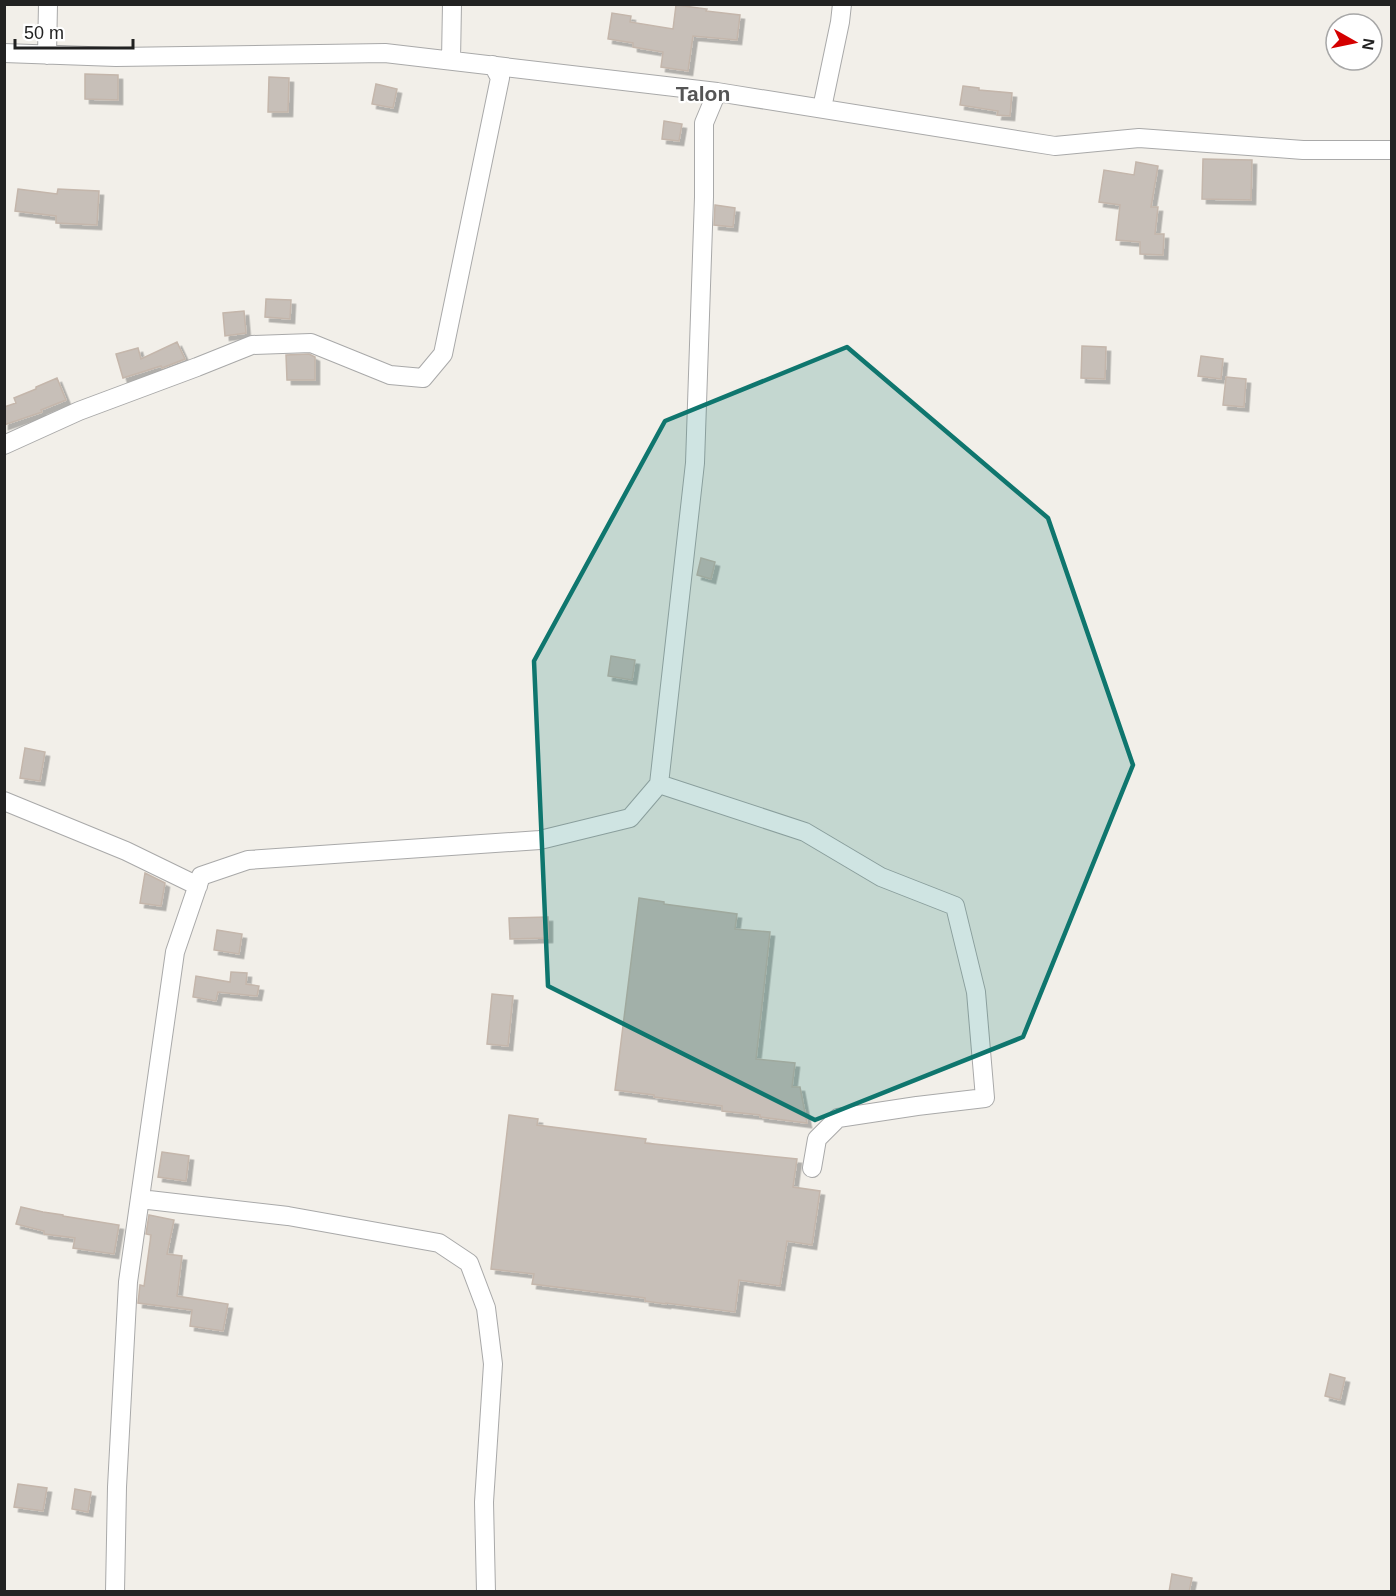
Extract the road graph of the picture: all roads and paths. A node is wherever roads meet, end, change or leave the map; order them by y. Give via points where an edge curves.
1 (48, 4) edge
2 (452, 4) edge
3 (842, 4) edge
4 (4, 53) edge
5 (47, 55) junction
6 (451, 60) junction
7 (493, 65) junction
8 (717, 92) junction
9 (822, 108) junction
10 (1392, 150) edge
11 (4, 446) edge
12 (659, 784) junction
13 (4, 801) edge
14 (198, 886) junction
15 (813, 1168) dead end
16 (140, 1199) junction
17 (115, 1592) edge
18 (486, 1592) edge

1 - 5 street
2 - 6 street
3 - 9 street
4 - 5 street
5 - 6 street via 385,54
6 - 7 street
7 - 8 street
7 - 11 street via 501,78 443,354 423,378 390,375 311,343 252,345 79,411
8 - 9 street
8 - 12 street via 704,123 694,463
9 - 10 street via 1055,146 1139,138 1303,150
12 - 14 street via 630,818 540,840 248,860 201,876
12 - 15 street via 806,832 880,877 955,906 976,992 985,1098 837,1118 818,1139
13 - 14 street via 126,850
14 - 16 street via 175,952
16 - 17 street via 128,1282
16 - 18 street via 288,1216 439,1243 469,1263 486,1308 494,1364 484,1502

